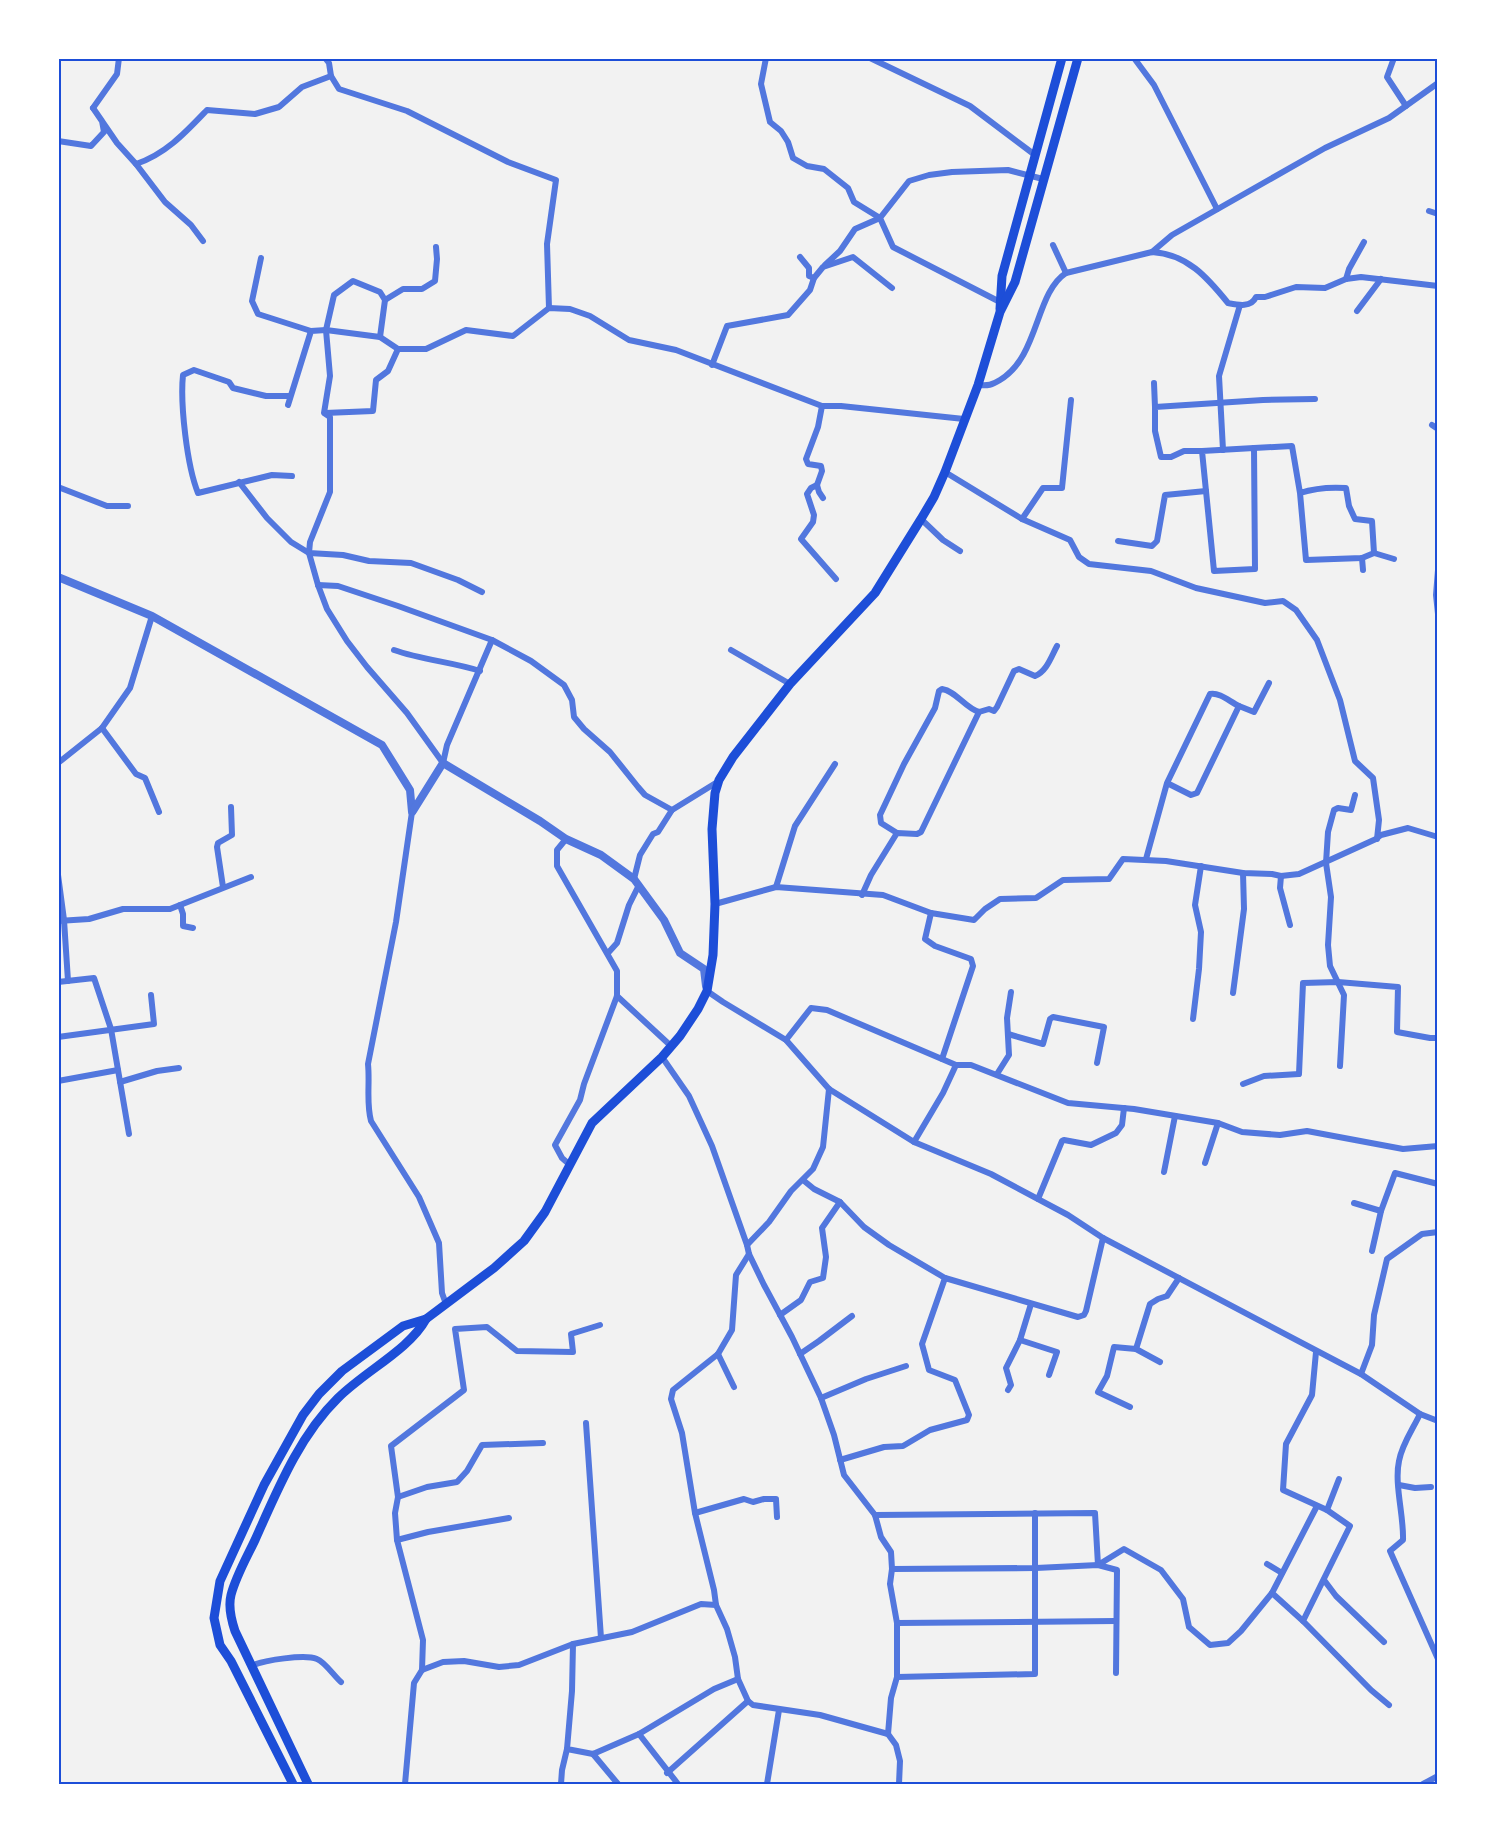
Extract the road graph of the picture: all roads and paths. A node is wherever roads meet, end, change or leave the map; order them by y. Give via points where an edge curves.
1 (119, 58) edge
2 (325, 58) edge
3 (766, 58) edge
4 (870, 58) edge
5 (1062, 58) edge
6 (1078, 58) edge
7 (1134, 58) edge
8 (1394, 58) edge
9 (331, 76) junction
10 (1437, 83) edge
11 (1406, 106) junction
12 (93, 108) junction
13 (58, 141) edge
14 (1035, 155) junction
15 (136, 164) junction
16 (1029, 174) junction
17 (1043, 179) junction
18 (1217, 209) junction
19 (1429, 211) dead end
20 (1437, 214) edge
21 (880, 218) junction
22 (203, 241) dead end
23 (1364, 242) dead end
24 (1053, 245) dead end
25 (436, 248) dead end
26 (1152, 252) junction
27 (800, 257) dead end
28 (261, 258) dead end
29 (823, 267) junction
30 (1066, 273) junction
31 (814, 278) junction
32 (1346, 279) junction
33 (1381, 279) junction
34 (1437, 286) edge
35 (892, 288) dead end
36 (385, 300) junction
37 (1240, 305) junction
38 (1000, 307) junction
39 (549, 308) junction
40 (1357, 311) dead end
41 (310, 330) junction
42 (326, 330) junction
43 (381, 337) junction
44 (398, 349) junction
45 (712, 364) junction
46 (1154, 383) dead end
47 (978, 385) junction
48 (290, 396) junction
49 (1315, 399) dead end
50 (1071, 400) dead end
51 (1221, 402) junction
52 (288, 405) dead end
53 (822, 406) junction
54 (1155, 408) junction
55 (324, 413) junction
56 (964, 420) junction
57 (1254, 448) junction
58 (1223, 450) junction
59 (1202, 452) junction
60 (945, 472) junction
61 (292, 476) dead end
62 (240, 482) junction
63 (817, 485) junction
64 (58, 487) edge
65 (1206, 491) junction
66 (1300, 493) junction
67 (823, 498) dead end
68 (128, 506) dead end
69 (921, 519) junction
70 (1022, 519) junction
71 (1118, 541) dead end
72 (960, 551) dead end
73 (309, 553) junction
74 (1374, 553) junction
75 (1362, 558) junction
76 (1394, 559) dead end
77 (1363, 570) dead end
78 (1437, 570) edge
79 (58, 577) edge
80 (836, 579) dead end
81 (318, 585) junction
82 (482, 592) dead end
83 (1437, 614) edge
84 (152, 616) junction
85 (492, 640) junction
86 (1057, 646) dead end
87 (394, 650) dead end
88 (731, 650) dead end
89 (480, 670) junction
90 (1269, 682) dead end
91 (790, 684) junction
92 (1239, 706) junction
93 (979, 712) junction
94 (102, 728) junction
95 (58, 763) edge
96 (443, 763) junction
97 (835, 764) dead end
98 (719, 780) junction
99 (1167, 783) junction
100 (1355, 795) dead end
101 (231, 807) dead end
102 (672, 810) junction
103 (159, 812) dead end
104 (412, 812) junction
105 (897, 833) junction
106 (1437, 837) edge
107 (566, 839) junction
108 (1376, 839) junction
109 (1146, 859) junction
110 (1326, 863) junction
111 (1201, 866) junction
112 (1243, 873) junction
113 (58, 875) edge
114 (1281, 876) junction
115 (251, 877) dead end
116 (636, 882) junction
117 (223, 887) junction
118 (776, 887) junction
119 (862, 895) junction
120 (715, 904) junction
121 (180, 905) junction
122 (931, 913) junction
123 (61, 920) edge
124 (1290, 925) dead end
125 (193, 928) dead end
126 (608, 953) junction
127 (68, 981) junction
128 (58, 982) edge
129 (1338, 982) junction
130 (707, 991) junction
131 (1011, 992) dead end
132 (1233, 993) dead end
133 (151, 995) dead end
134 (617, 996) junction
135 (1193, 1019) dead end
136 (111, 1029) junction
137 (1008, 1034) junction
138 (58, 1037) edge
139 (1437, 1038) edge
140 (786, 1040) junction
141 (671, 1046) junction
142 (662, 1057) junction
143 (942, 1059) junction
144 (1097, 1063) dead end
145 (956, 1065) junction
146 (1340, 1066) dead end
147 (179, 1068) dead end
148 (118, 1070) junction
149 (997, 1074) junction
150 (58, 1081) edge
151 (120, 1082) junction
152 (1243, 1084) dead end
153 (829, 1089) junction
154 (1124, 1108) junction
155 (1175, 1116) junction
156 (1218, 1123) junction
157 (129, 1134) dead end
158 (914, 1142) junction
159 (1437, 1146) edge
160 (1204, 1163) dead end
161 (570, 1165) junction
162 (1164, 1172) dead end
163 (803, 1180) junction
164 (1437, 1184) edge
165 (1038, 1199) junction
166 (840, 1202) junction
167 (1354, 1203) dead end
168 (1381, 1211) junction
169 (1437, 1232) edge
170 (1103, 1238) junction
171 (747, 1245) junction
172 (1372, 1251) dead end
173 (749, 1254) junction
174 (945, 1278) junction
175 (1179, 1278) junction
176 (446, 1304) junction
177 (1031, 1304) junction
178 (780, 1315) junction
179 (852, 1316) dead end
180 (426, 1319) junction
181 (600, 1325) dead end
182 (1020, 1340) junction
183 (1136, 1349) junction
184 (1316, 1352) junction
185 (718, 1354) junction
186 (800, 1354) junction
187 (1160, 1362) dead end
188 (906, 1366) dead end
189 (1361, 1374) junction
190 (1049, 1375) dead end
191 (734, 1387) dead end
192 (1008, 1390) dead end
193 (821, 1398) junction
194 (1130, 1407) dead end
195 (1420, 1414) junction
196 (1437, 1421) edge
197 (586, 1423) dead end
198 (291, 1435) junction
199 (303, 1443) junction
200 (543, 1443) dead end
201 (840, 1460) junction
202 (1339, 1479) dead end
203 (1399, 1485) junction
204 (1431, 1487) dead end
205 (398, 1497) junction
206 (1317, 1506) junction
207 (1327, 1510) junction
208 (695, 1513) junction
209 (1035, 1513) junction
210 (875, 1515) junction
211 (777, 1517) dead end
212 (509, 1518) dead end
213 (397, 1540) junction
214 (1268, 1564) dead end
215 (1098, 1565) junction
216 (1036, 1568) junction
217 (892, 1569) junction
218 (1282, 1573) junction
219 (1324, 1580) junction
220 (1272, 1593) junction
221 (716, 1605) junction
222 (1116, 1621) junction
223 (1303, 1621) junction
224 (1035, 1622) junction
225 (897, 1623) junction
226 (601, 1638) junction
227 (1384, 1642) dead end
228 (573, 1644) junction
229 (1437, 1659) edge
230 (251, 1665) junction
231 (422, 1670) junction
232 (1116, 1673) dead end
233 (897, 1677) junction
234 (738, 1678) junction
235 (341, 1682) dead end
236 (748, 1701) junction
237 (1389, 1705) dead end
238 (779, 1710) junction
239 (639, 1734) junction
240 (888, 1734) junction
241 (567, 1749) junction
242 (593, 1754) junction
243 (667, 1773) junction
244 (1437, 1776) edge
245 (293, 1785) edge
246 (308, 1785) edge
247 (405, 1785) edge
248 (561, 1785) edge
249 (618, 1785) edge
250 (678, 1785) edge
251 (767, 1785) edge
252 (899, 1785) edge
253 (1422, 1785) edge

1 - 12 street via 117,74
2 - 9 street
3 - 21 street via 761,84 770,122 781,131 793,158 824,169 848,188 854,202
4 - 14 street via 970,106
5 - 14 highway
6 - 17 highway
7 - 18 street via 1154,85
8 - 11 street via 1387,76
9 - 15 street via 302,87 279,107 255,114 207,110 172,145
9 - 39 street via 339,89 408,111 508,162 556,180 547,244
10 - 11 street
11 - 18 street
12 - 13 street via 104,132 91,147
12 - 15 street
14 - 16 highway
15 - 22 street via 165,202
16 - 17 street
16 - 21 street via 1008,170 952,172 909,181
16 - 38 highway via 1002,276
17 - 38 highway via 1014,282
18 - 26 street
19 - 20 street
21 - 29 street via 855,229
21 - 38 street via 893,247
23 - 32 street
24 - 30 street
25 - 36 street via 435,281 422,289 404,289
26 - 30 street
26 - 37 street via 1180,258 1210,280 1228,303
27 - 31 street via 809,268 808,276
28 - 41 street via 252,301 258,314
29 - 31 street
29 - 35 street via 853,257
30 - 47 street via 1054,284 1024,356 1011,374 989,386
31 - 45 street via 810,290 788,315 727,326
32 - 33 street
32 - 37 street via 1325,288 1296,287
33 - 34 street
33 - 40 street
36 - 42 street via 380,292 353,281 334,295
36 - 43 street
37 - 51 street via 1220,376
38 - 47 highway
39 - 44 street via 513,336 466,330 426,349
39 - 45 street via 570,309 590,316 629,340 676,350
41 - 42 street
41 - 48 street
42 - 43 street
42 - 55 street via 330,376
43 - 44 street
44 - 55 street via 388,371 376,380 373,411
45 - 53 street
46 - 54 street
47 - 56 highway
48 - 52 street
48 - 62 street via 266,396 233,388 229,382 194,370 183,375 181,393 192,478 198,493
49 - 51 street
50 - 70 street via 1062,488 1043,488
51 - 54 street
51 - 58 street
53 - 56 street
53 - 63 street via 806,459 808,464 821,466
54 - 59 street via 1161,457 1184,451
55 - 73 street via 330,417 330,492
56 - 60 highway
57 - 58 street
57 - 65 street via 1255,568 1214,572
57 - 66 street via 1292,446
58 - 59 street
59 - 65 street
60 - 69 highway
60 - 70 street
61 - 62 street via 272,475
62 - 73 street via 275,526
63 - 67 street
63 - 80 street via 807,494 814,515 801,539
64 - 68 street via 107,506
65 - 71 street via 1165,495 1157,541 1152,546
66 - 74 street via 1346,488 1355,519 1372,521
66 - 75 street via 1306,560
69 - 72 street
69 - 91 highway via 875,593
70 - 108 street via 1070,540 1079,557 1089,564 1151,571 1196,588 1265,603 1283,601 1296,610 1317,640 1340,700 1355,761 1373,778 1379,820
73 - 81 street
73 - 82 street via 411,563
74 - 75 street
74 - 76 street
75 - 77 street
78 - 83 street
79 - 84 street
81 - 85 street via 338,586
81 - 96 street via 327,609 347,641
84 - 94 street via 130,688
84 - 104 street via 382,745 410,790
85 - 89 street
85 - 102 street via 564,685 572,700 574,717 584,729 610,752 645,795
86 - 93 street via 1040,675 1014,671 994,711
87 - 89 street
88 - 91 street
89 - 96 street
90 - 92 street via 1254,712
91 - 98 highway
92 - 99 street via 1197,793 1191,795
92 - 99 street via 1210,694
93 - 105 street via 921,832
93 - 105 street via 948,690 939,691 935,708 880,815 881,823
94 - 95 street
94 - 103 street via 136,774 145,778
96 - 104 street
96 - 107 street
97 - 118 street via 795,826
98 - 102 street
98 - 120 highway via 712,829
99 - 109 street
100 - 110 street via 1351,810 1334,810
101 - 117 street via 232,835 218,843
102 - 116 street via 640,855
104 - 176 street via 396,922 368,1064 367,1108 371,1121 420,1197 439,1243
105 - 119 street
106 - 108 street via 1408,828
107 - 116 street via 601,855
107 - 126 street via 557,850 557,866
108 - 110 street
109 - 111 street
109 - 122 street via 1123,859 1109,879 1063,880 1036,898 1000,900 974,920
110 - 114 street via 1299,874
110 - 129 street via 1331,897 1330,966
111 - 112 street
111 - 135 street via 1195,905 1201,932
112 - 114 street
112 - 132 street via 1244,909
113 - 123 street
114 - 124 street via 1280,888
115 - 117 street
116 - 126 street via 617,944
116 - 130 street via 680,952 704,969
117 - 121 street
118 - 119 street
118 - 120 street
119 - 122 street via 883,895
120 - 130 highway
121 - 123 street via 170,909 123,909 89,919
121 - 125 street via 183,926
122 - 143 street via 925,939 971,959 973,966
123 - 127 street
126 - 134 street via 617,971
127 - 128 street
127 - 136 street via 94,978
129 - 139 street via 1398,987 1396,1032
129 - 146 street via 1344,995
129 - 152 street via 1303,983 1299,1074 1264,1076
130 - 140 street
130 - 141 highway
131 - 137 street
133 - 136 street via 154,1024
134 - 141 street
134 - 161 street via 580,1100 555,1145
136 - 138 street
136 - 148 street
137 - 144 street via 1043,1044 1053,1017 1104,1027
137 - 149 street via 1009,1054
140 - 143 street via 811,1008 836,1014
140 - 153 street
141 - 142 highway
142 - 161 highway via 592,1123
142 - 171 street via 689,1096 703,1126
143 - 145 street
145 - 149 street via 971,1065
145 - 158 street
147 - 151 street
148 - 150 street
148 - 151 street
149 - 154 street via 1068,1103
151 - 157 street
153 - 158 street
153 - 163 street via 824,1147
154 - 155 street
154 - 165 street via 1122,1125 1116,1133 1091,1145 1062,1141
155 - 156 street
155 - 162 street
156 - 159 street via 1242,1132 1280,1135 1307,1131 1403,1149
156 - 160 street
158 - 165 street via 991,1174
161 - 176 highway via 524,1241
163 - 166 street
163 - 171 street
164 - 168 street via 1395,1173
165 - 170 street
166 - 174 street via 864,1227
166 - 178 street via 822,1228 826,1257 823,1278 810,1282 801,1300
167 - 168 street
168 - 172 street
169 - 189 street via 1422,1234 1387,1260 1374,1315 1372,1345
170 - 175 street
170 - 177 street via 1084,1315 1078,1317
171 - 173 street
173 - 178 street
173 - 185 street via 736,1275 732,1330
174 - 177 street
174 - 201 street via 922,1344 929,1370 955,1380 969,1415 967,1420 930,1430 903,1446 884,1447
175 - 183 street via 1167,1296 1150,1304
175 - 184 street
176 - 180 highway
177 - 182 street
178 - 186 street
179 - 186 street
180 - 198 highway via 403,1326 342,1371 319,1394
180 - 199 highway via 408,1343 337,1398
181 - 205 street via 571,1334 573,1352 517,1351 487,1327 456,1329 464,1389 391,1446
182 - 190 street via 1057,1352
182 - 192 street via 1006,1368 1011,1385
183 - 187 street
183 - 194 street via 1114,1347 1107,1376 1098,1392
184 - 189 street
184 - 206 street via 1312,1395 1286,1444 1283,1490
185 - 191 street
185 - 208 street via 672,1390
186 - 193 street
188 - 193 street
189 - 195 street
193 - 201 street
195 - 196 street
195 - 203 street via 1398,1462
197 - 226 street
198 - 199 highway
198 - 245 highway via 220,1581 214,1618 220,1645
199 - 230 highway via 278,1487 231,1594 230,1615
200 - 205 street via 482,1445 456,1482
201 - 210 street via 849,1483
202 - 207 street
203 - 204 street
203 - 229 street via 1403,1540 1390,1551
205 - 213 street
206 - 207 street
206 - 218 street
207 - 219 street via 1350,1526
208 - 211 street via 744,1499 776,1499
208 - 221 street
209 - 210 street
209 - 215 street via 1095,1513
209 - 216 street
210 - 217 street via 881,1537 891,1552
212 - 213 street
213 - 231 street via 423,1640
214 - 218 street
215 - 216 street
215 - 220 street via 1124,1549 1161,1570 1183,1599 1189,1627 1210,1645 1228,1643
215 - 222 street via 1117,1570
216 - 217 street
216 - 224 street
217 - 225 street via 890,1584
218 - 220 street
219 - 223 street
219 - 227 street
220 - 223 street
221 - 226 street via 701,1604 632,1632
221 - 234 street via 727,1629
222 - 224 street
222 - 232 street
223 - 237 street
224 - 225 street
224 - 233 street via 1035,1674
225 - 233 street
226 - 228 street
228 - 231 street via 519,1665 500,1668 464,1661 443,1662
228 - 241 street
230 - 235 street via 287,1658 319,1659
230 - 246 highway
231 - 247 street via 414,1683
233 - 240 street
234 - 236 street
234 - 239 street
236 - 238 street via 753,1706
236 - 243 street
238 - 240 street via 820,1715
238 - 251 street
239 - 242 street
239 - 243 street
240 - 252 street via 900,1761
241 - 242 street
241 - 248 street
242 - 249 street
243 - 250 street
244 - 253 street

